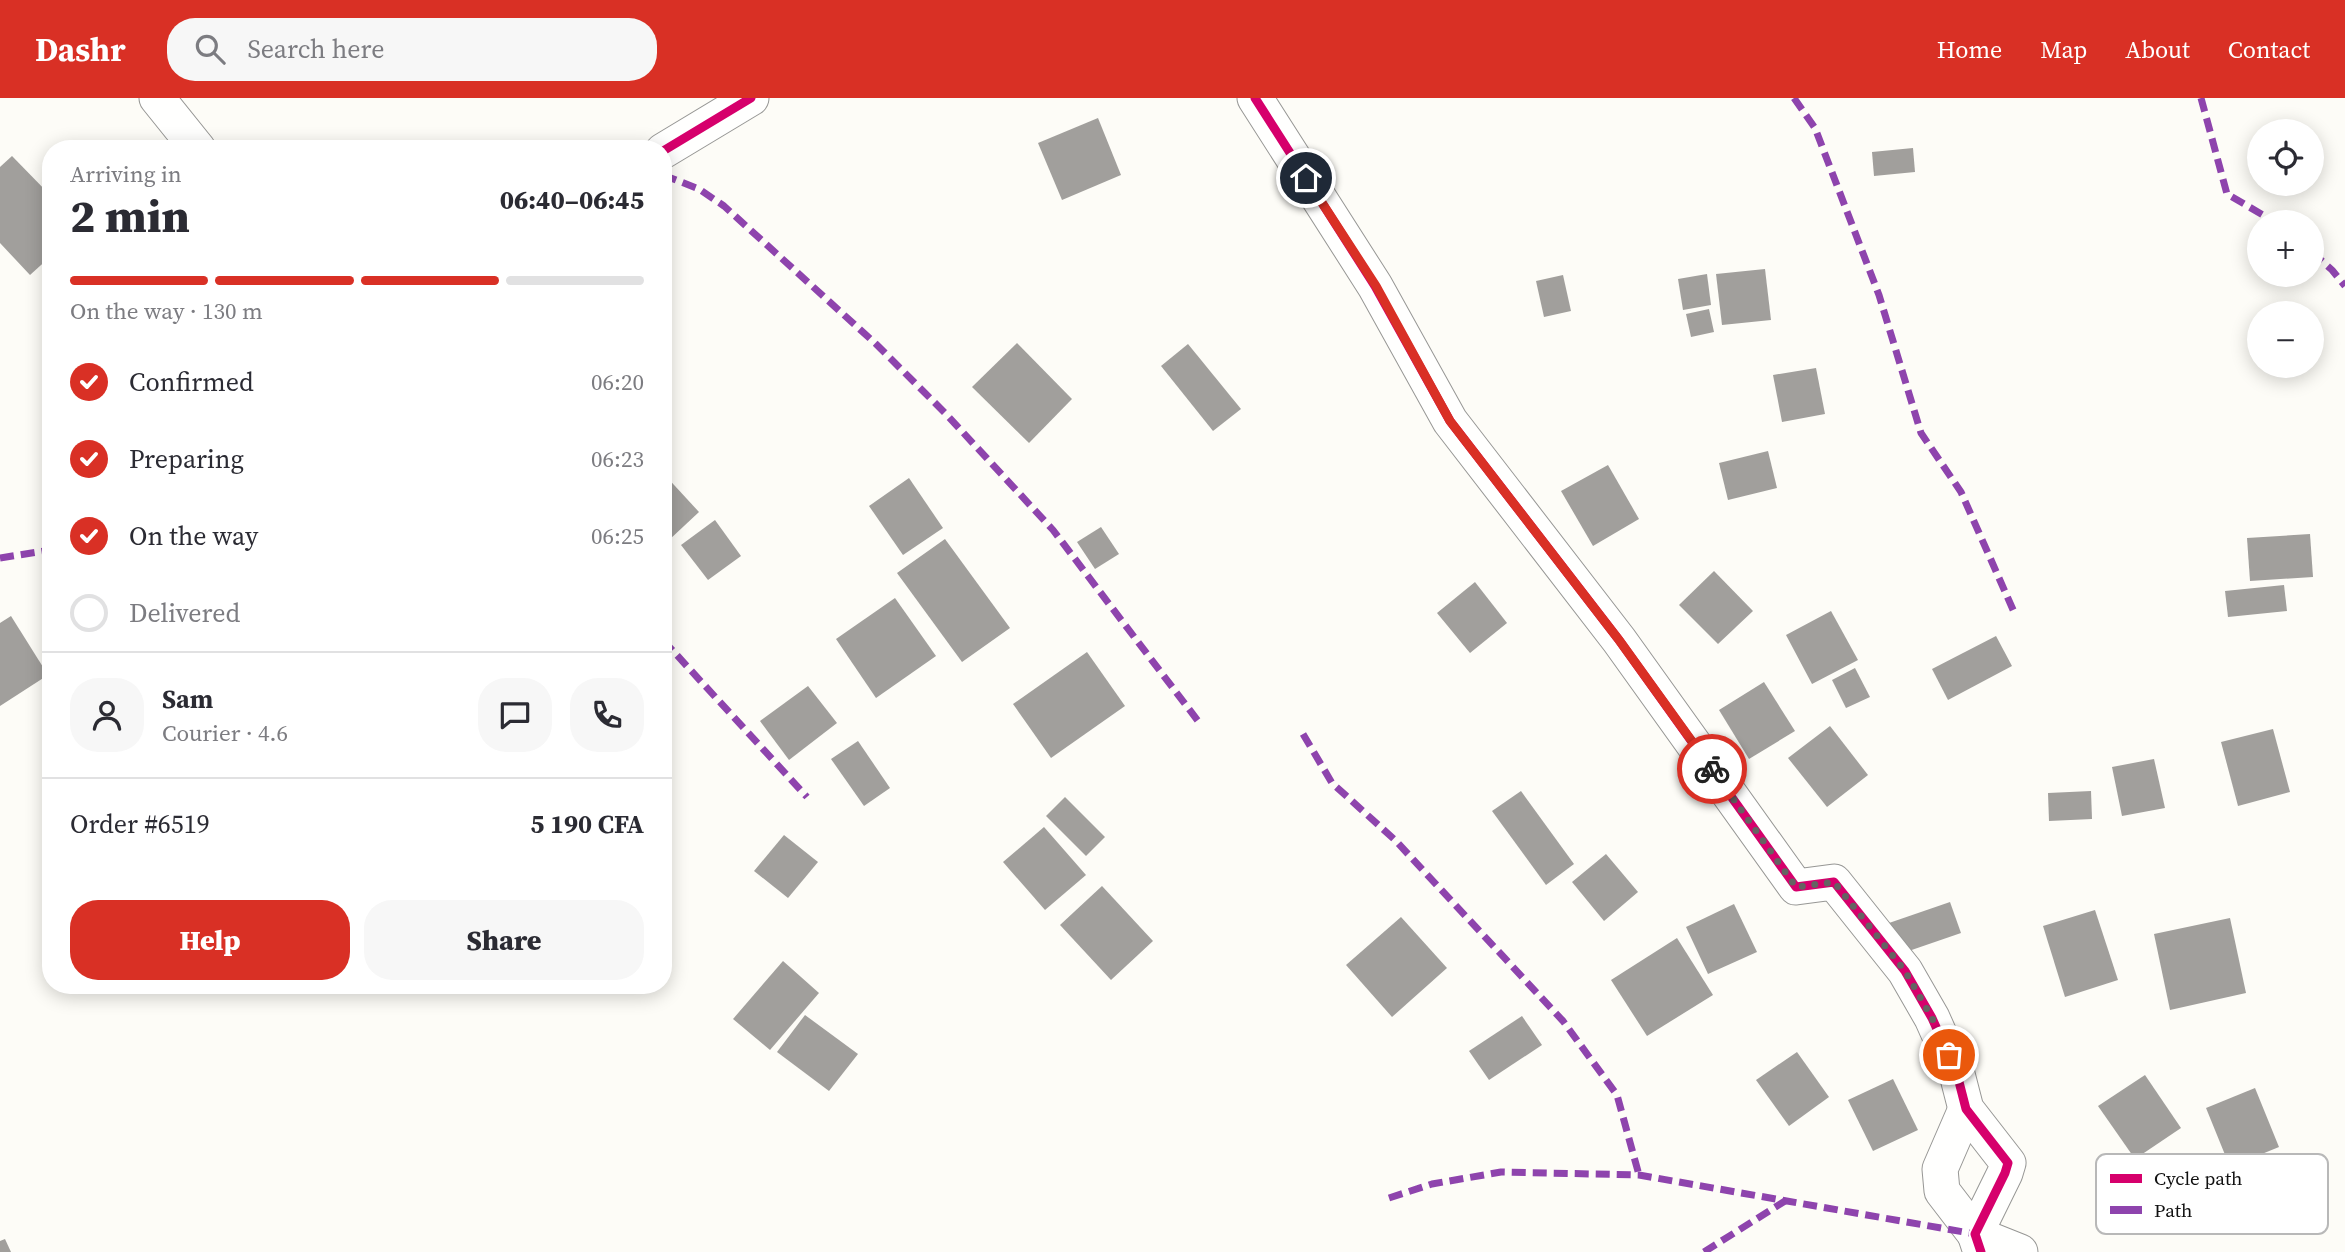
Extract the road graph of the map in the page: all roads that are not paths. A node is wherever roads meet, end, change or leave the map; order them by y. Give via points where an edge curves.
1 (157, 98) edge
2 (751, 98) edge
3 (1255, 98) edge
4 (191, 140) edge
5 (672, 146) edge
6 (1966, 1110) junction
7 (1978, 1243) edge
8 (2020, 1252) edge

1 - 4 street
2 - 5 street
3 - 6 street via 1376,286 1450,421 1619,640 1796,887 1834,882 1905,971 1957,1074
6 - 7 street via 1940,1169 1942,1191
6 - 7 street via 2008,1163
7 - 8 street

